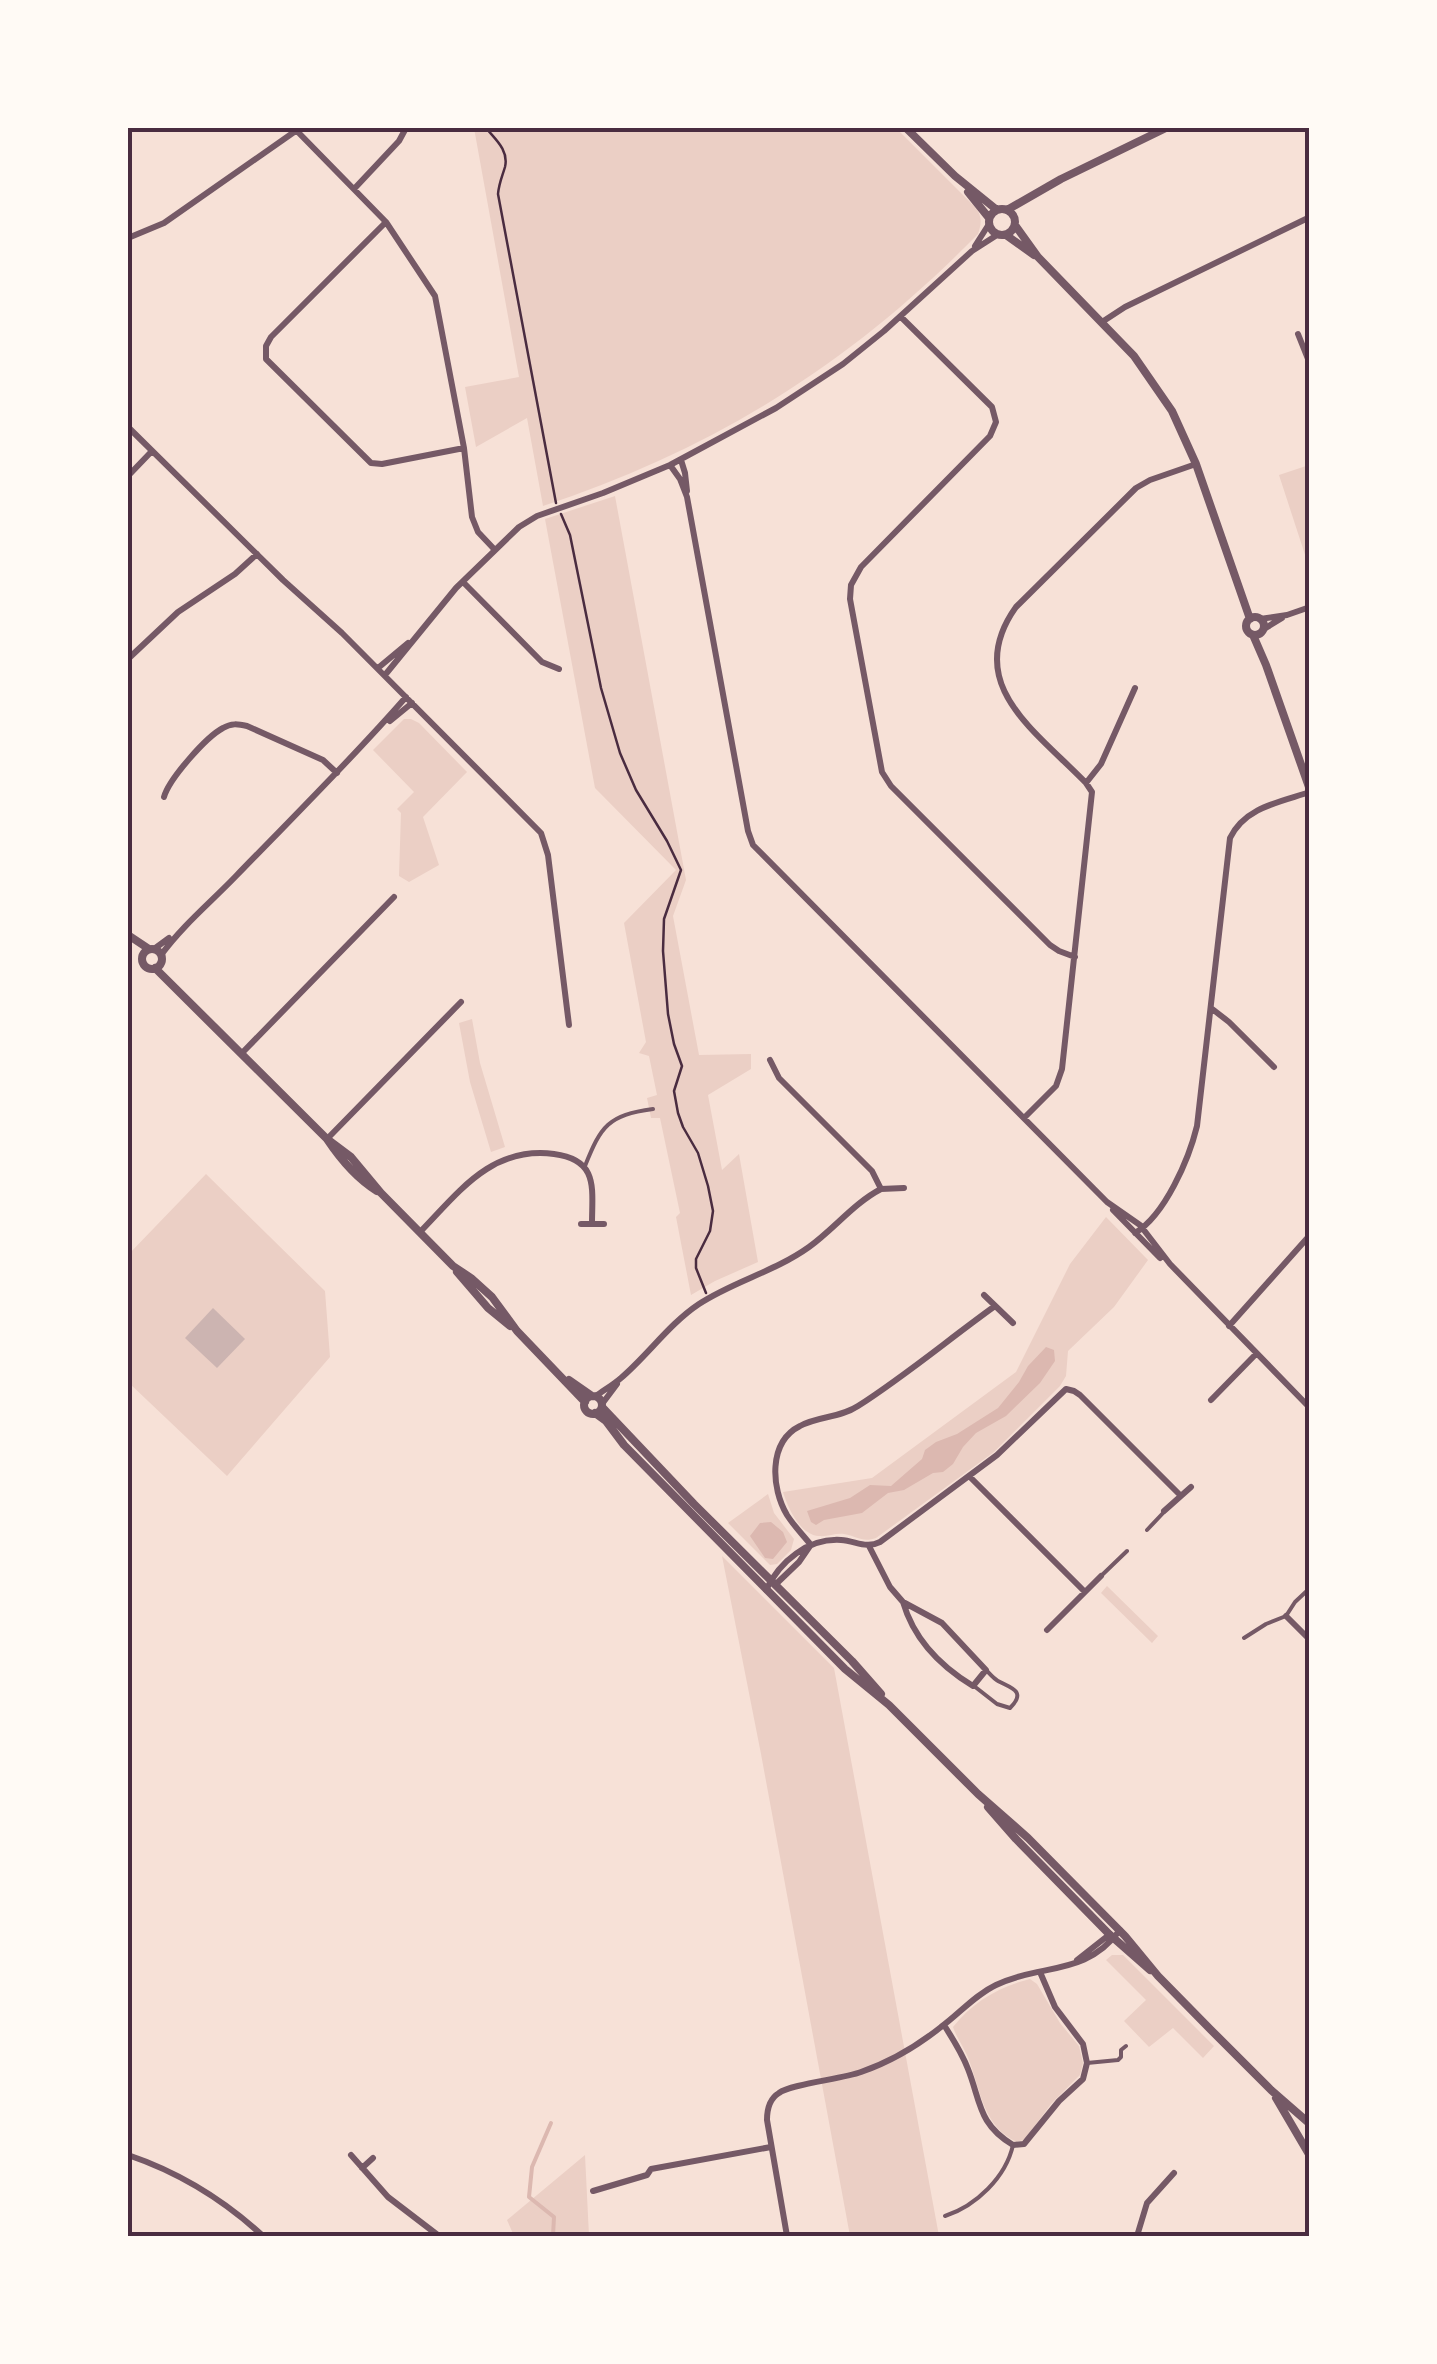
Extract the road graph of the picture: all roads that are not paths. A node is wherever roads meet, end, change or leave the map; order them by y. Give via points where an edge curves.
1 (406, 128) edge
2 (906, 128) edge
3 (1166, 128) edge
4 (296, 129) edge
5 (1147, 132) edge
6 (956, 176) junction
7 (354, 189) junction
8 (1033, 196) junction
9 (1002, 210) junction
10 (1310, 217) edge
11 (989, 221) junction
12 (386, 222) junction
13 (1015, 223) junction
14 (1001, 235) junction
15 (128, 238) edge
16 (972, 251) junction
17 (1038, 258) junction
18 (900, 317) junction
19 (1102, 322) junction
20 (1298, 334) dead end
21 (1307, 351) edge
22 (1310, 364) edge
23 (128, 426) edge
24 (464, 448) junction
25 (152, 451) junction
26 (680, 460) junction
27 (1196, 464) junction
28 (670, 465) junction
29 (128, 476) edge
30 (687, 498) junction
31 (494, 550) junction
32 (256, 554) junction
33 (463, 582) junction
34 (1310, 608) edge
35 (1287, 615) junction
36 (1256, 619) junction
37 (1259, 632) junction
38 (420, 633) junction
39 (128, 659) edge
40 (378, 668) junction
41 (559, 669) dead end
42 (385, 675) junction
43 (1135, 688) dead end
44 (409, 700) junction
45 (337, 772) junction
46 (1086, 783) junction
47 (1310, 791) edge
48 (164, 797) dead end
49 (394, 897) dead end
50 (128, 938) edge
51 (1075, 956) junction
52 (154, 957) junction
53 (462, 1002) dead end
54 (1210, 1008) junction
55 (569, 1025) dead end
56 (242, 1053) junction
57 (770, 1060) dead end
58 (1274, 1067) dead end
59 (653, 1109) dead end
60 (1024, 1118) junction
61 (327, 1140) junction
62 (585, 1166) junction
63 (881, 1188) junction
64 (904, 1188) dead end
65 (582, 1224) dead end
66 (592, 1224) junction
67 (604, 1224) dead end
68 (1140, 1229) junction
69 (420, 1232) junction
70 (1310, 1235) edge
71 (984, 1295) dead end
72 (995, 1306) junction
73 (1013, 1323) dead end
74 (1229, 1326) junction
75 (1256, 1354) junction
76 (1211, 1400) dead end
77 (595, 1403) junction
78 (1310, 1408) edge
79 (969, 1476) junction
80 (1190, 1487) dead end
81 (1180, 1494) junction
82 (1164, 1511) joint
83 (1146, 1530) dead end
84 (811, 1545) junction
85 (870, 1546) junction
86 (1127, 1551) dead end
87 (1101, 1576) joint
88 (773, 1582) junction
89 (1310, 1588) edge
90 (766, 1590) junction
91 (1085, 1592) junction
92 (903, 1602) junction
93 (1286, 1616) junction
94 (1047, 1630) dead end
95 (1244, 1638) dead end
96 (1310, 1640) edge
97 (986, 1670) junction
98 (973, 1686) junction
99 (889, 1705) junction
100 (1114, 1934) junction
101 (1040, 1972) junction
102 (944, 2025) junction
103 (1126, 2046) dead end
104 (1087, 2064) junction
105 (1271, 2090) junction
106 (1310, 2124) edge
107 (1013, 2146) junction
108 (771, 2147) junction
109 (128, 2155) edge
110 (350, 2155) dead end
111 (1310, 2156) edge
112 (374, 2158) dead end
113 (362, 2168) junction
114 (1174, 2172) dead end
115 (593, 2191) dead end
116 (945, 2216) dead end
117 (263, 2236) edge
118 (439, 2236) edge
119 (787, 2236) edge
120 (1138, 2236) edge

1 - 7 street
2 - 6 street
3 - 5 street
4 - 7 street
4 - 15 street via 164,223
5 - 8 street
6 - 9 street
6 - 11 street
7 - 12 street
8 - 9 street
8 - 13 street
9 - 11 street
9 - 13 street
10 - 19 street
11 - 14 street
11 - 16 street
12 - 24 street via 438,303
12 - 24 street via 268,342 266,358 371,462
13 - 14 street
13 - 17 street
14 - 16 street
14 - 17 street
16 - 18 street
17 - 19 street
18 - 26 street via 776,408
18 - 51 street via 992,406 996,422 990,436 861,566 851,585 881,766 891,786 1050,945
19 - 27 street via 1155,384
20 - 21 street
21 - 22 street
23 - 25 street
24 - 31 street via 474,524
25 - 29 street
25 - 32 street
26 - 28 street
26 - 30 street
27 - 36 street
27 - 46 street via 1136,488 1022,601 1001,632 996,666 1008,701
28 - 30 street
28 - 31 street via 527,521
30 - 60 street via 753,845
31 - 33 street
32 - 39 street
32 - 40 street
33 - 38 street
33 - 41 street via 542,662
34 - 35 street
35 - 36 street
35 - 37 street
36 - 37 street
36 - 37 street via 1247,630
37 - 47 street
38 - 40 street
38 - 42 street
40 - 42 street
42 - 44 street
43 - 46 street
44 - 45 street
44 - 55 street via 544,840
45 - 48 street via 316,756 236,724 216,733
45 - 52 street
46 - 51 street via 1092,792
47 - 54 street via 1251,813 1230,838
49 - 56 street
50 - 52 street
51 - 60 street via 1060,1076
52 - 56 street
53 - 61 street
54 - 58 street
54 - 68 street via 1194,1140 1182,1170
56 - 61 street
57 - 63 street
59 - 62 lane via 610,1122
60 - 68 street via 1118,1218
61 - 69 street via 358,1178
62 - 66 street
62 - 69 street via 537,1153 497,1161
63 - 64 street
63 - 77 street via 798,1254 708,1299
65 - 66 street
66 - 67 street
68 - 74 street via 1153,1252
69 - 77 street via 480,1300
70 - 74 street
71 - 72 street
72 - 73 street
72 - 84 street via 853,1410 806,1422 784,1439 775,1466 781,1501
74 - 75 street
75 - 76 street
75 - 78 street
77 - 88 street
77 - 90 street via 624,1446
79 - 81 street via 1069,1389
79 - 85 street
79 - 91 street
80 - 81 street
81 - 82 street
82 - 83 lane
84 - 85 street via 838,1540
84 - 88 street via 794,1554
85 - 92 street
86 - 87 lane
87 - 91 street
88 - 90 street
88 - 99 street
89 - 93 lane
90 - 99 street
91 - 94 street
92 - 97 street via 942,1623
92 - 98 street via 928,1649
93 - 95 lane
93 - 96 street
97 - 98 street
97 - 98 lane via 1014,1688 1013,1706 1002,1708
99 - 100 street via 1021,1831
100 - 101 street via 1092,1957
100 - 105 street
101 - 102 street via 991,1987
101 - 104 street via 1055,2007 1083,2044
102 - 107 street via 982,2112
102 - 108 street via 879,2065 776,2094 767,2112
103 - 104 lane via 1118,2060
104 - 107 street via 1083,2079 1028,2142
105 - 106 street
105 - 111 street
107 - 116 lane via 1006,2166 972,2204
108 - 115 street via 651,2169
108 - 119 street
109 - 117 street via 216,2199
110 - 113 street
112 - 113 street
113 - 118 street
114 - 120 street via 1147,2203

